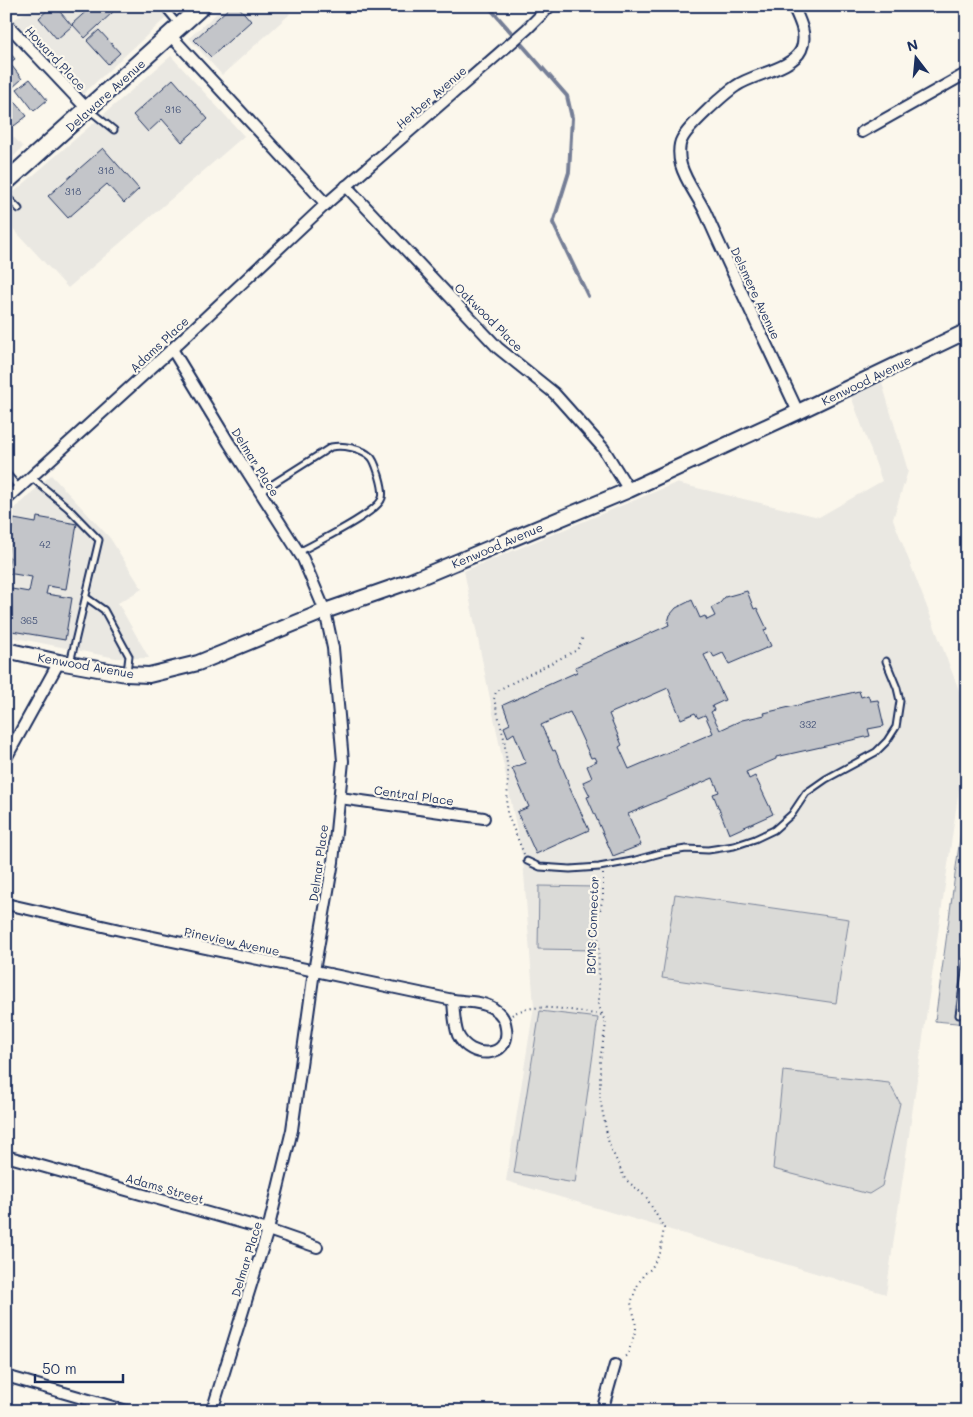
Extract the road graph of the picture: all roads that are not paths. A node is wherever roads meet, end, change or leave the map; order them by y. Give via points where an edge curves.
1 (163, 6) edge
2 (202, 6) edge
3 (550, 6) edge
4 (793, 6) edge
5 (6, 23) edge
6 (176, 31) junction
7 (967, 72) edge
8 (88, 110) junction
9 (114, 130) dead end
10 (862, 132) dead end
11 (6, 182) edge
12 (346, 186) junction
13 (6, 196) edge
14 (326, 204) junction
15 (19, 209) dead end
16 (967, 331) edge
17 (172, 349) junction
18 (798, 412) junction
19 (6, 473) edge
20 (31, 477) junction
21 (19, 488) junction
22 (629, 490) junction
23 (260, 492) junction
24 (6, 500) edge
25 (299, 552) junction
26 (86, 598) junction
27 (325, 611) junction
28 (6, 650) edge
29 (886, 662) dead end
30 (64, 663) junction
31 (127, 674) junction
32 (6, 758) edge
33 (340, 798) junction
34 (484, 818) dead end
35 (527, 861) road end
36 (6, 904) edge
37 (967, 959) edge
38 (314, 971) junction
39 (453, 1000) junction
40 (959, 1015) dead end
41 (6, 1156) edge
42 (268, 1230) junction
43 (317, 1247) dead end
44 (614, 1365) road end
45 (6, 1376) edge
46 (127, 1411) edge
47 (212, 1411) edge
48 (602, 1411) edge

1 - 6 lane
2 - 6 main road, Delaware Avenue
3 - 12 street, Herber Avenue
4 - 18 street, Delsmere Avenue via 804,32 801,50 795,58 736,86 681,140 679,153 681,166 706,212
5 - 8 street, Howard Place
6 - 8 main road, Delaware Avenue
6 - 14 street
7 - 10 street
8 - 9 lane
8 - 11 main road, Delaware Avenue
12 - 14 street, Herber Avenue
12 - 22 street, Oakwood Place via 498,348 554,393 603,448
13 - 15 lane
14 - 17 street, Adams Place
16 - 18 street, Kenwood Avenue
17 - 20 street, Adams Place
17 - 23 street, Delmar Place
18 - 22 street, Kenwood Avenue
19 - 21 lane
20 - 21 street, Adams Place
20 - 26 lane via 100,540
21 - 24 street, Adams Place
22 - 27 street, Kenwood Avenue via 411,581
23 - 25 street, Delmar Place
23 - 25 lane via 331,447 352,447 371,457 381,483 382,497 378,505
25 - 27 street, Delmar Place
26 - 30 lane
26 - 31 lane via 104,610 129,656
27 - 31 street, Kenwood Avenue via 198,663 149,675
27 - 33 street, Delmar Place via 333,648 343,761
28 - 30 street, Kenwood Avenue
29 - 35 lane via 900,701 896,727 887,741 876,752 806,793 792,814 774,830 734,846 661,852 602,866 570,869 540,867
30 - 31 street, Kenwood Avenue
30 - 32 street
33 - 34 street, Central Place
33 - 38 street, Delmar Place via 333,862
36 - 38 street, Pineview Avenue
37 - 40 lane
38 - 39 street, Pineview Avenue
38 - 42 street, Delmar Place via 292,1130
39 - 39 street, Pineview Avenue via 456,1028 463,1043 472,1050 488,1054 502,1047 507,1040 505,1021 493,1008
41 - 42 street, Adams Street
42 - 43 street, Adams Street
42 - 47 street, Delmar Place
44 - 48 street
45 - 46 street

